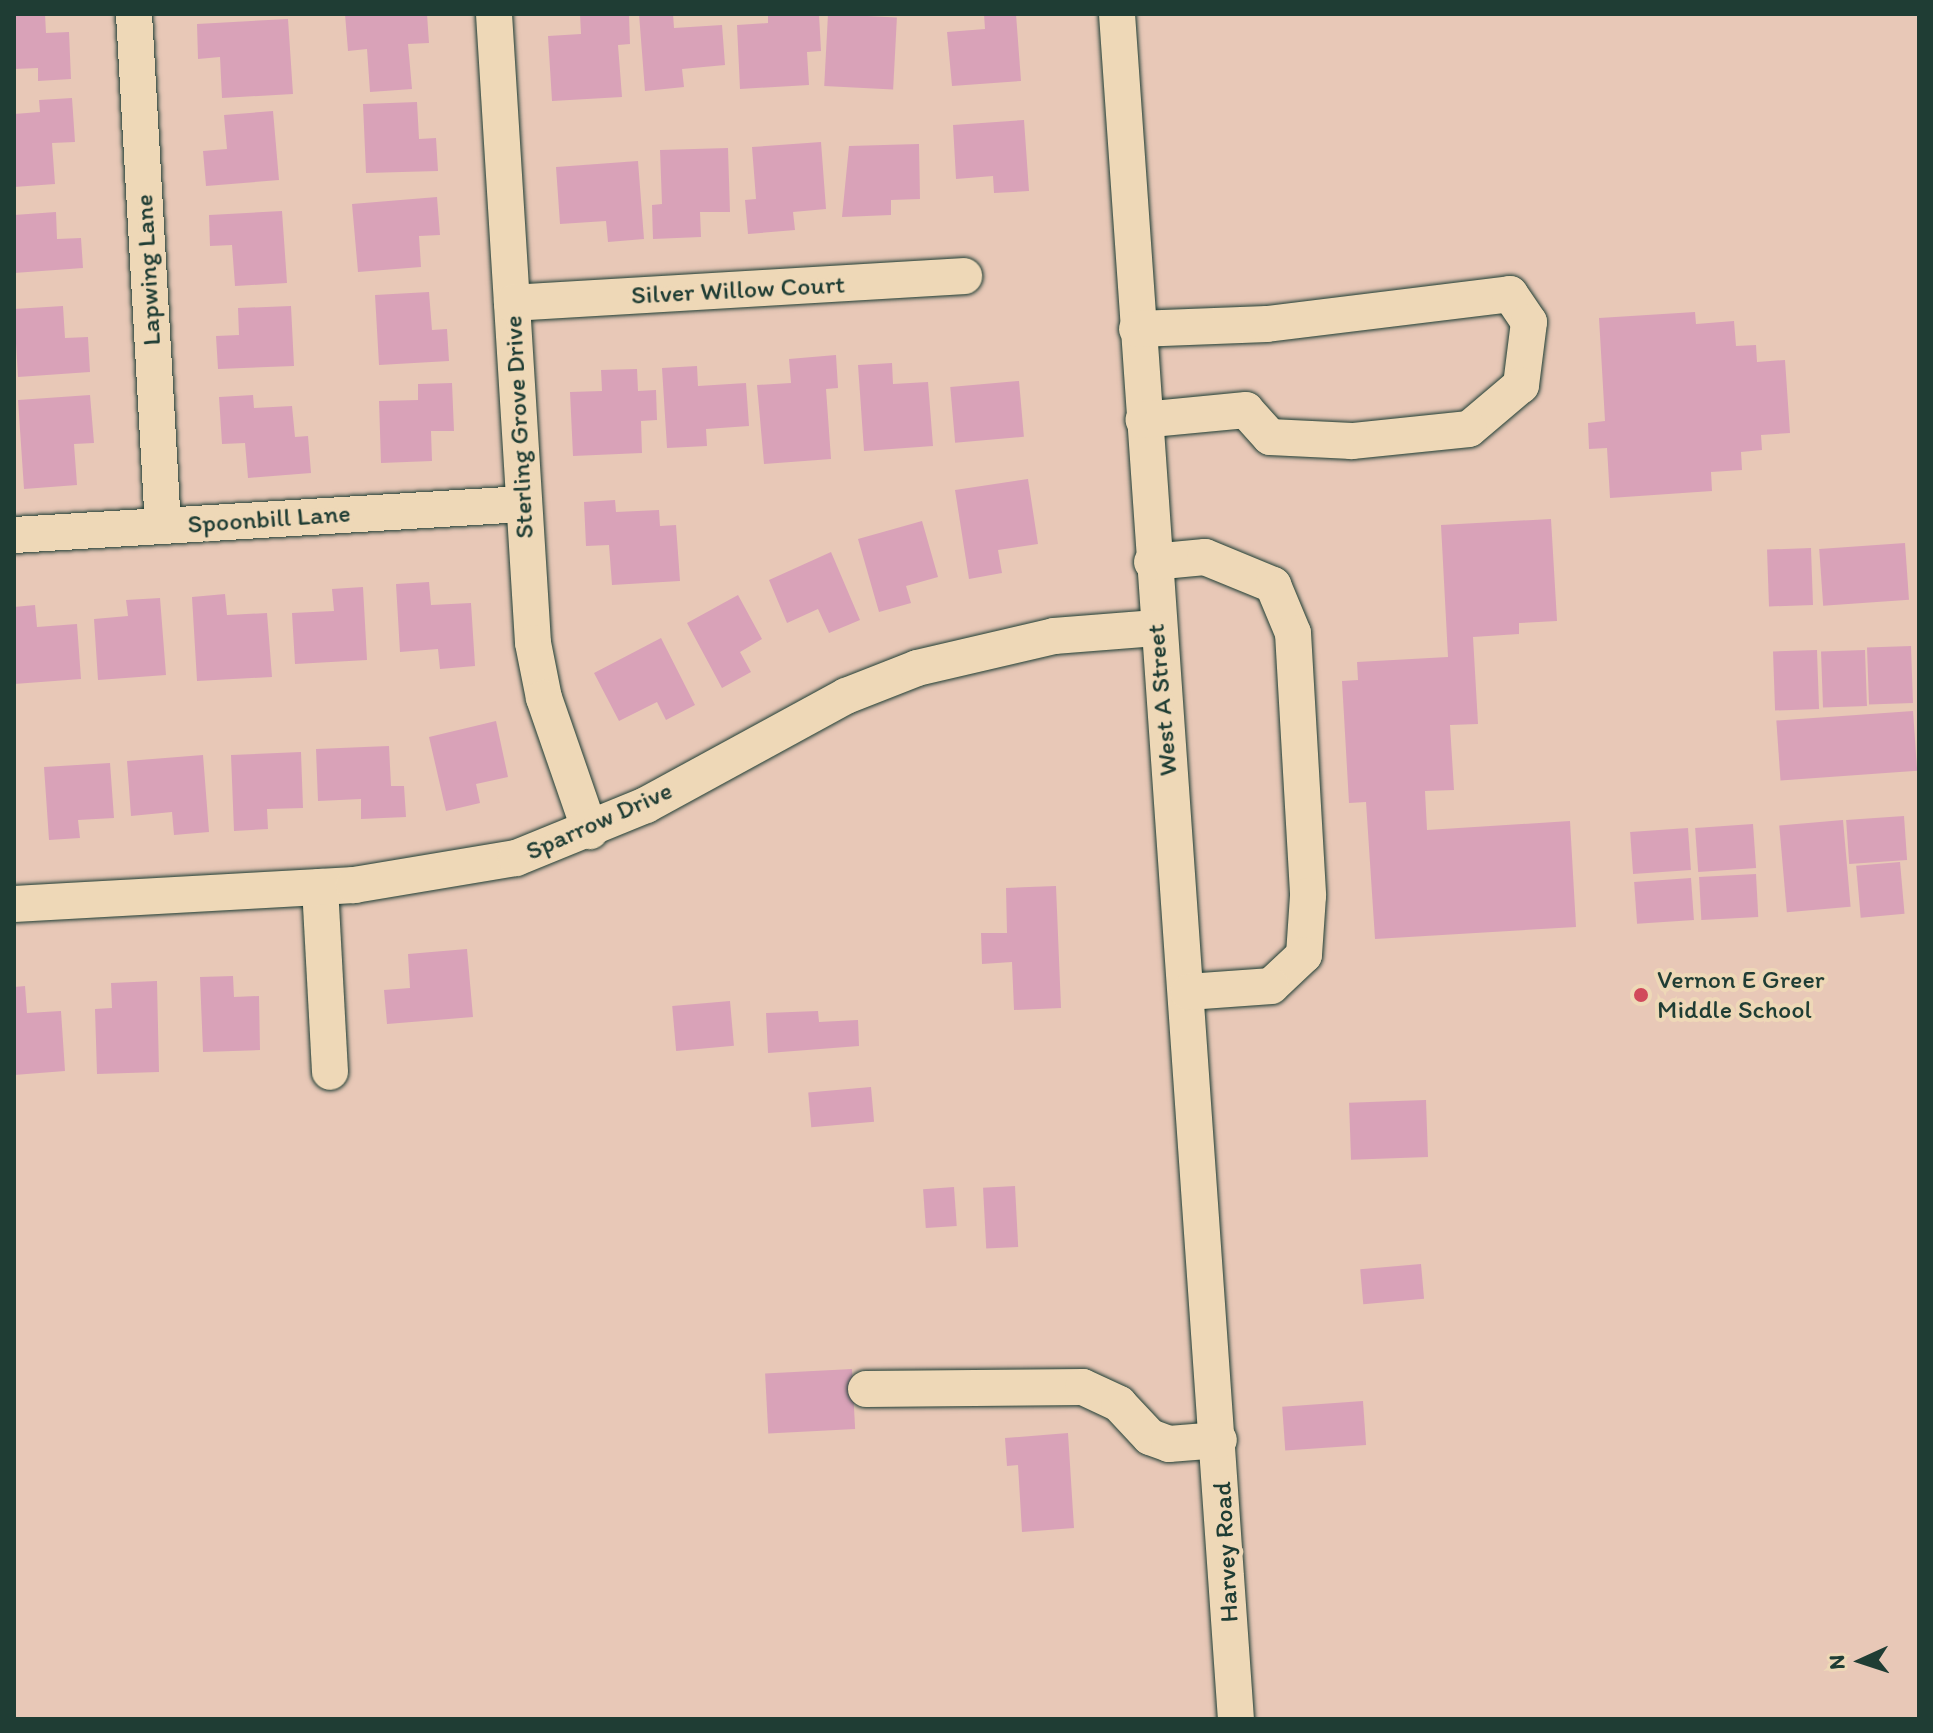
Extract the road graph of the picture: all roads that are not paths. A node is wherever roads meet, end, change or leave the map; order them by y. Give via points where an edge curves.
1 (134, 14) edge
2 (494, 14) edge
3 (1117, 14) edge
4 (964, 276) dead end
5 (512, 303) junction
6 (1137, 329) junction
7 (1143, 420) junction
8 (524, 504) junction
9 (163, 526) junction
10 (14, 535) edge
11 (1152, 562) junction
12 (1156, 628) junction
13 (590, 831) junction
14 (320, 887) junction
15 (14, 904) edge
16 (1188, 992) junction
17 (330, 1072) dead end
18 (1216, 1385) joint
19 (866, 1389) dead end
20 (1219, 1440) junction
21 (1236, 1719) edge

1 - 9 street, Lapwing Lane
2 - 5 street, Sterling Grove Drive
3 - 6 street, West A Street
4 - 5 street, Silver Willow Court
5 - 8 street, Sterling Grove Drive
6 - 7 street, West A Street
6 - 7 street via 1267,324 1510,294 1529,322 1521,385 1469,429 1352,441 1270,437 1246,410
7 - 11 street, West A Street
8 - 9 street, Spoonbill Lane
8 - 13 street, Sterling Grove Drive via 544,698
9 - 10 street, Spoonbill Lane
11 - 12 street, West A Street
11 - 16 street via 1205,557 1273,585 1293,633 1308,896 1304,955 1271,986
12 - 13 street, Sparrow Drive via 1054,636 917,668 846,696
12 - 16 street, West A Street
13 - 14 street, Sparrow Drive via 430,877
14 - 15 street, Sparrow Drive
14 - 17 street
16 - 18 street, West A Street
18 - 20 street, Harvey Road
19 - 20 street via 1083,1387 1119,1404 1150,1437 1169,1444
20 - 21 street, Harvey Road

